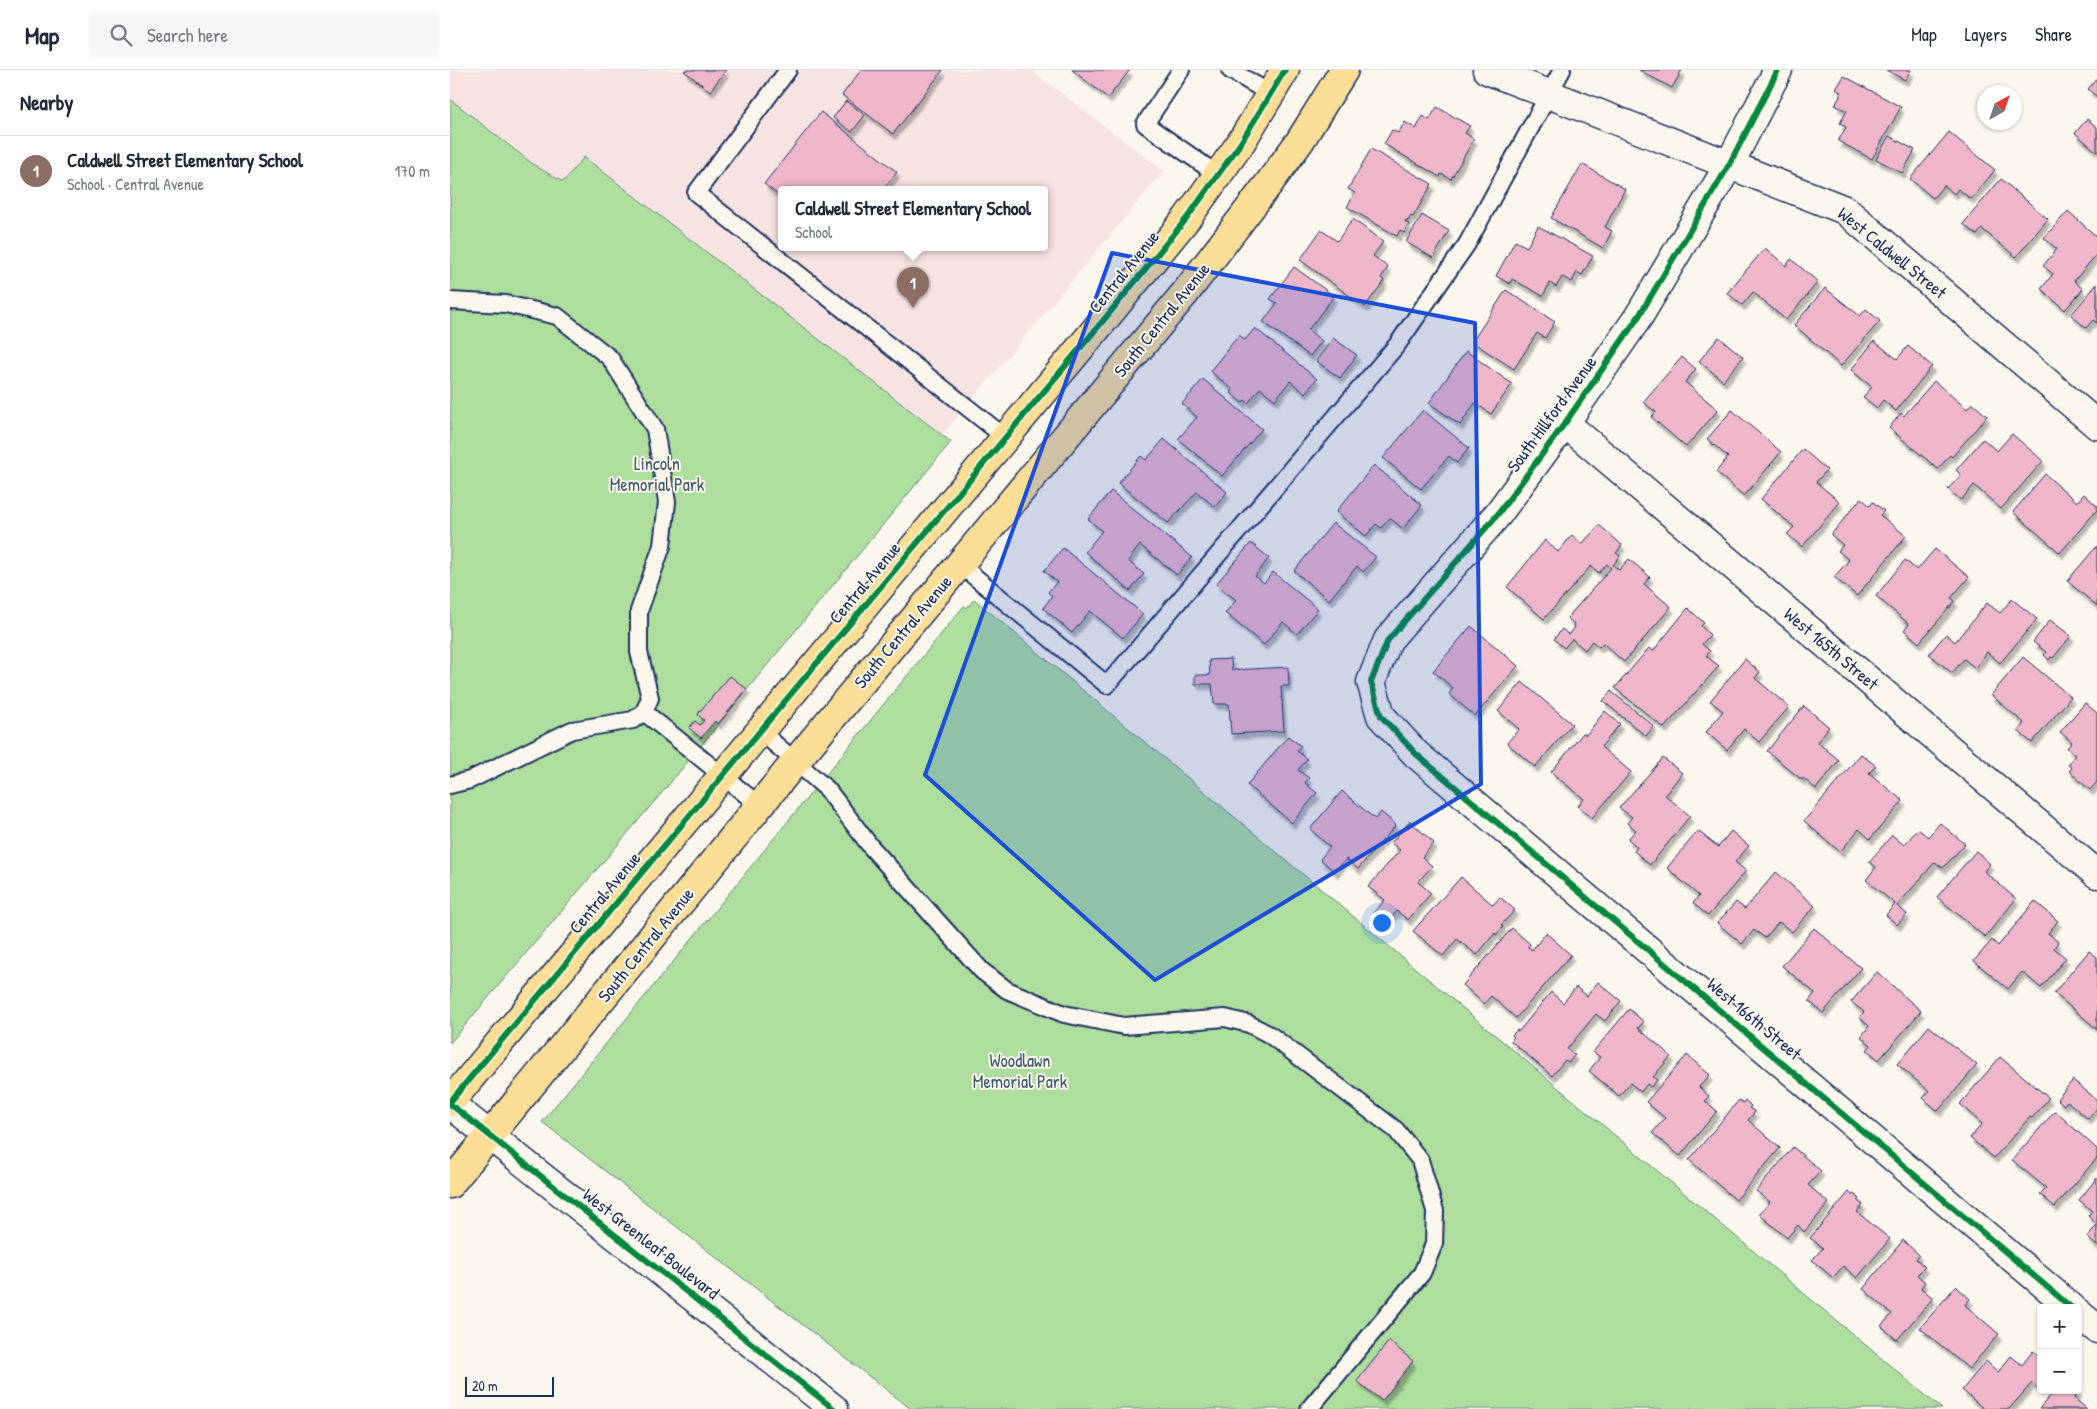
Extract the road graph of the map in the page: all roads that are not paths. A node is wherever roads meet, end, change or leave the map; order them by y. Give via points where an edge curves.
1 (788, 70) edge
2 (1181, 70) edge
3 (1230, 70) edge
4 (1285, 70) edge
5 (1344, 70) edge
6 (1487, 70) edge
7 (1562, 70) edge
8 (1778, 70) edge
9 (1271, 94) junction
10 (1548, 96) junction
11 (1729, 165) junction
12 (1218, 174) junction
13 (450, 300) edge
14 (1565, 423) junction
15 (2097, 425) edge
16 (1006, 438) junction
17 (959, 564) junction
18 (644, 712) junction
19 (760, 731) junction
20 (1416, 754) joint
21 (796, 761) junction
22 (722, 776) junction
23 (450, 785) edge
24 (760, 806) junction
25 (2097, 874) edge
26 (450, 1103) edge
27 (489, 1135) junction
28 (450, 1184) edge
29 (2067, 1304) edge
30 (2082, 1316) edge
31 (2097, 1329) edge
32 (834, 1409) edge
33 (1309, 1409) edge

1 - 16 lane via 696,193
2 - 12 lane via 1145,124
3 - 9 lane
4 - 9 main road, Central Avenue
5 - 17 main road, South Central Avenue via 1300,141 1186,292
6 - 10 street, West Caldwell Street
7 - 10 lane
8 - 11 street, South Hillford Avenue
9 - 12 main road, Central Avenue
10 - 11 street, West Caldwell Street
10 - 17 lane via 1467,244 1397,346 1107,686
11 - 14 street, South Hillford Avenue via 1639,316
11 - 15 street, West Caldwell Street via 1844,210
12 - 16 main road, Central Avenue via 1162,248
13 - 18 lane via 506,304 557,316 610,358 655,429 667,502 662,546 639,611 639,652 650,698
14 - 20 street, South Hillford Avenue via 1498,514 1388,640 1370,682 1381,716
14 - 25 street, West 165th Street
16 - 19 main road, Central Avenue
17 - 21 main road, South Central Avenue
18 - 22 lane
18 - 23 lane via 632,720 572,730 470,780
19 - 21 lane
19 - 22 main road, Central Avenue
20 - 29 street, West 166th Street
21 - 24 main road, South Central Avenue
21 - 33 lane via 826,790 871,847 982,971 1007,990 1064,1014 1124,1026 1225,1018 1250,1024 1270,1035 1396,1130 1420,1160 1435,1211 1434,1244 1422,1273
22 - 24 lane
22 - 26 main road, Central Avenue
24 - 27 main road, South Central Avenue
26 - 27 street, West Greenleaf Boulevard
27 - 28 main road, South Central Avenue
27 - 32 street, West Greenleaf Boulevard
30 - 31 street

